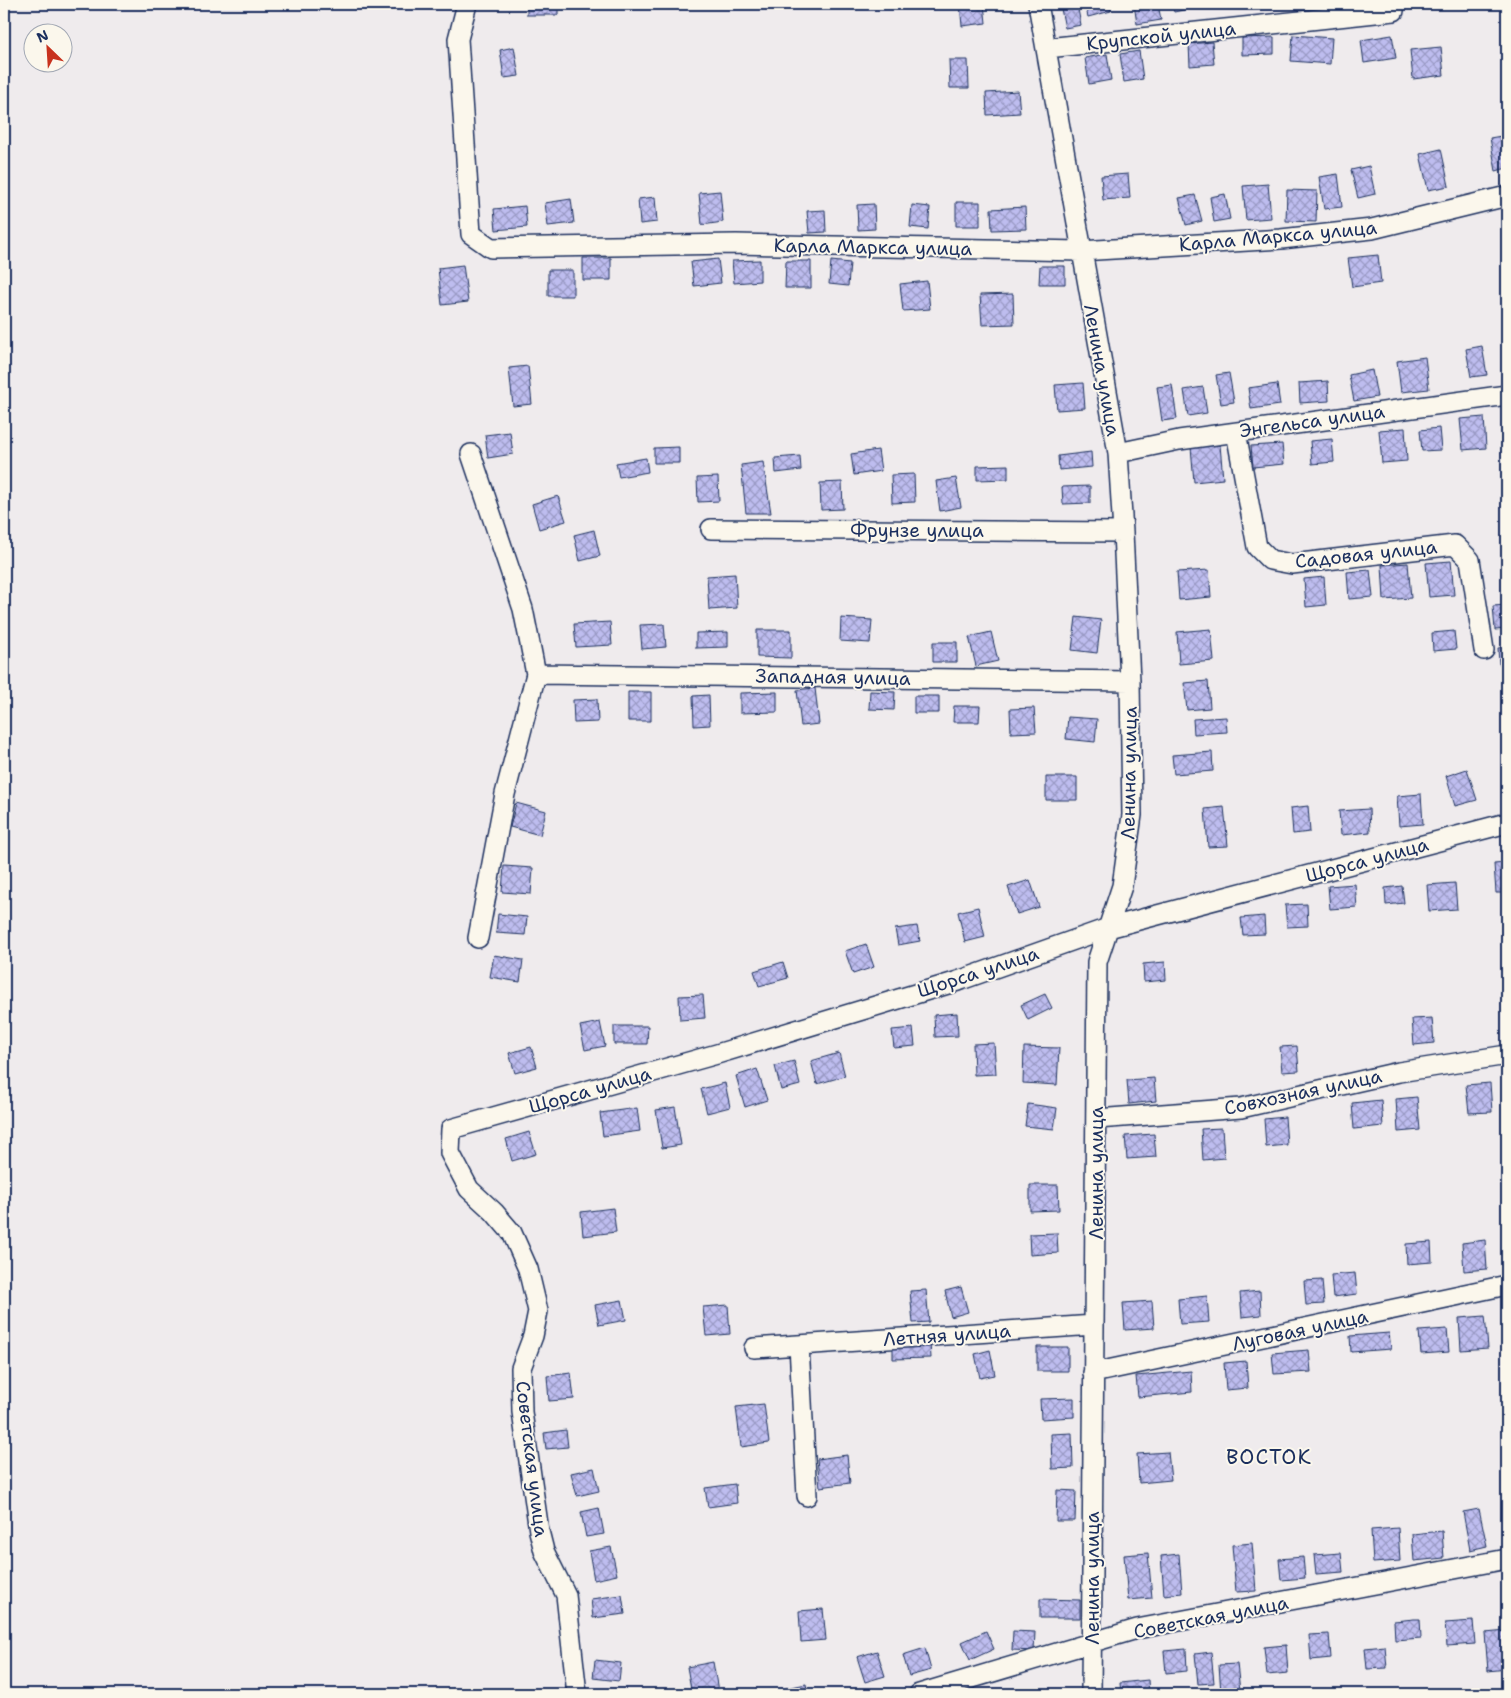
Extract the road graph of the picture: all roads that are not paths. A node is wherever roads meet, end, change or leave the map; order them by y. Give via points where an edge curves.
1 (467, 4) edge
2 (1038, 4) edge
3 (1394, 11) dead end
4 (1046, 48) junction
5 (1507, 196) edge
6 (1080, 251) junction
7 (1507, 395) edge
8 (1236, 432) junction
9 (1118, 453) junction
10 (471, 454) dead end
11 (710, 529) dead end
12 (1123, 532) junction
13 (1484, 650) dead end
14 (536, 674) junction
15 (1130, 681) junction
16 (1507, 823) edge
17 (1108, 928) junction
18 (478, 938) dead end
19 (1507, 1055) edge
20 (1097, 1119) junction
21 (451, 1129) joint
22 (1507, 1286) edge
23 (1094, 1325) junction
24 (799, 1345) junction
25 (754, 1348) dead end
26 (1093, 1373) junction
27 (807, 1496) dead end
28 (1507, 1559) edge
29 (1091, 1644) junction
30 (578, 1694) edge
31 (919, 1694) edge
32 (1091, 1694) edge

1 - 6 street, Карла Маркса улица via 458,39 471,234 490,248 736,244
2 - 4 street, Ленина улица
3 - 4 street, Крупской улица
4 - 6 street, Ленина улица
5 - 6 street, Карла Маркса улица via 1372,229 1281,239
6 - 9 street, Ленина улица
7 - 8 street, Энгельса улица
8 - 9 street, Энгельса улица
8 - 13 street, Садовая улица via 1257,548 1270,560 1292,564 1456,545 1470,560
9 - 12 street, Ленина улица
10 - 14 street via 523,609
11 - 12 street, Фрунзе улица
12 - 15 street, Ленина улица
14 - 15 street, Западная улица
14 - 18 street via 505,794
15 - 17 street, Ленина улица via 1132,815 1122,886
16 - 17 street, Щорса улица
17 - 20 street, Ленина улица via 1097,962
17 - 21 street, Щорса улица via 958,981 717,1054
19 - 20 street, Совхозная улица via 1399,1072 1241,1108
20 - 23 street, Ленина улица
21 - 30 street, Советская улица via 450,1153 469,1189 512,1233 528,1269 538,1311 521,1368 522,1412 539,1531 544,1550 566,1596
22 - 26 street, Луговая улица
23 - 24 street, Летняя улица
23 - 26 street, Ленина улица
24 - 25 street, Летняя улица
24 - 27 street
26 - 29 street, Ленина улица
28 - 29 street, Советская улица via 1137,1629
29 - 31 street, Советская улица
29 - 32 street, Ленина улица

